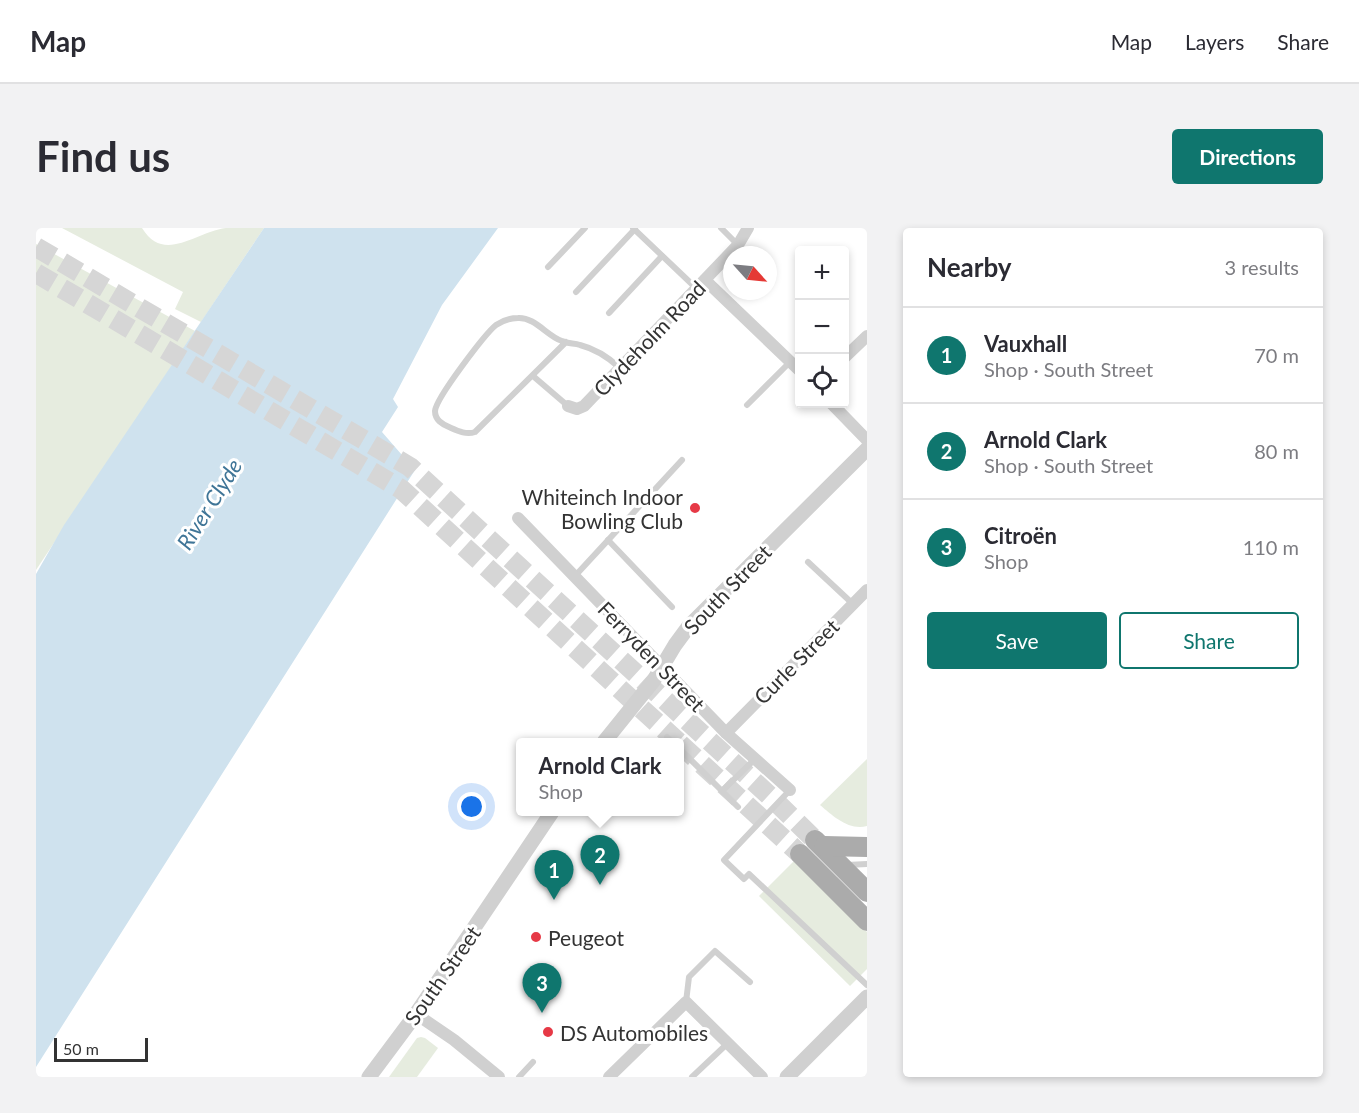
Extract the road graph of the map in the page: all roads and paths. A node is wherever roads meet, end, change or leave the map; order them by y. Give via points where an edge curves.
1 (585, 228) edge
2 (721, 228) edge
3 (748, 228) edge
4 (634, 229) edge
5 (738, 244) junction
6 (662, 256) junction
7 (548, 267) dead end
8 (700, 284) junction
9 (576, 292) dead end
10 (609, 313) dead end
11 (867, 336) edge
12 (566, 342) junction
13 (848, 354) edge
14 (790, 361) junction
15 (795, 366) edge
16 (620, 368) junction
17 (533, 376) junction
18 (747, 405) dead end
19 (568, 406) joint
20 (836, 408) edge
21 (867, 440) edge
22 (867, 450) edge
23 (682, 460) dead end
24 (518, 518) dead end
25 (608, 540) junction
26 (808, 562) dead end
27 (575, 576) junction
28 (867, 590) edge
29 (853, 604) junction
30 (672, 607) dead end
31 (662, 665) junction
32 (726, 733) junction
33 (607, 738) edge
34 (684, 753) edge
35 (755, 759) junction
36 (789, 790) joint
37 (722, 791) junction
38 (738, 807) dead end
39 (549, 816) edge
40 (867, 847) edge
41 (800, 854) tunnel mouth
42 (867, 864) edge
43 (828, 867) junction
44 (867, 892) edge
45 (867, 921) edge
46 (750, 982) dead end
47 (867, 985) edge
48 (867, 997) edge
49 (686, 1002) junction
50 (416, 1014) junction
51 (728, 1043) junction
52 (533, 1062) dead end
53 (369, 1077) edge
54 (499, 1077) edge
55 (519, 1077) edge
56 (609, 1077) edge
57 (692, 1077) edge
58 (762, 1077) edge
59 (787, 1077) edge

1 - 7 lane
2 - 5 lane
3 - 5 street, Clydeholm Road
4 - 6 lane
4 - 9 lane
5 - 8 street, Clydeholm Road
6 - 8 lane
6 - 10 lane
8 - 14 street
8 - 16 street, Clydeholm Road
11 - 13 street
12 - 16 lane via 599,352
12 - 17 lane
12 - 17 lane via 526,319 502,322 491,330 455,377 436,406 436,417 455,430 475,432
14 - 15 street
14 - 18 lane
16 - 19 street, Clydeholm Road via 584,406
17 - 19 lane
20 - 21 street
22 - 31 street, South Street via 705,609
23 - 25 lane
24 - 27 street, Ferryden Street
25 - 27 lane
25 - 30 lane
26 - 29 lane
27 - 31 street, Ferryden Street
28 - 29 street, Curle Street
29 - 32 street, Curle Street
31 - 32 street, Ferryden Street
31 - 33 street, South Street
32 - 35 street, Ferryden Street
34 - 37 lane
35 - 36 street, Ferryden Street
35 - 37 lane
36 - 47 lane via 724,860 744,879 749,874
37 - 38 lane
39 - 50 street, South Street
40 - 43 main road via 819,843
41 - 43 main road
42 - 43 lane
43 - 44 main road
43 - 45 main road
46 - 49 lane via 716,951 689,977
48 - 59 street
49 - 51 street
49 - 56 street
50 - 53 street, South Street
50 - 54 street
51 - 57 lane
51 - 58 street
52 - 55 lane

